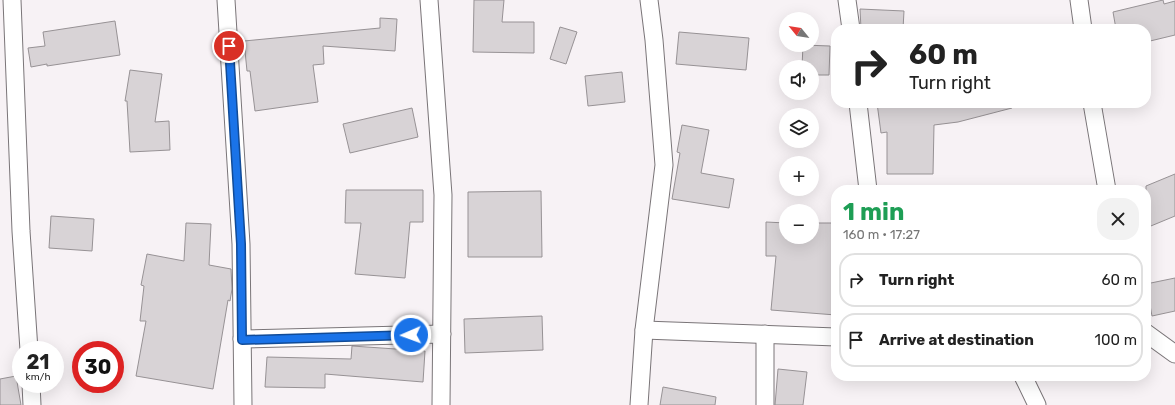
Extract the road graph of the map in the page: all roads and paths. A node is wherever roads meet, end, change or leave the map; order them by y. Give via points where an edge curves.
1 (12, 0) edge
2 (226, 0) edge
3 (429, 0) edge
4 (649, 0) edge
5 (847, 0) edge
6 (1079, 0) edge
7 (850, 24) edge
8 (1082, 24) edge
9 (859, 108) edge
10 (1093, 108) edge
11 (867, 185) edge
12 (1106, 185) edge
13 (644, 330) junction
14 (442, 334) junction
15 (765, 334) junction
16 (831, 337) edge
17 (1151, 337) edge
18 (242, 340) junction
19 (27, 341) edge
20 (1175, 354) edge
21 (1025, 381) edge
22 (31, 393) edge
23 (32, 405) edge
24 (243, 405) edge
25 (441, 405) edge
26 (639, 405) edge
27 (765, 405) edge
28 (1037, 405) edge

1 - 19 street
2 - 18 street via 241,244
3 - 14 street via 443,195
4 - 13 street via 664,165
5 - 7 street
6 - 8 street
9 - 11 street
10 - 12 street
13 - 15 street
13 - 26 street
14 - 18 street
14 - 25 street
15 - 16 street
15 - 27 street
17 - 20 street
18 - 24 street
21 - 28 street
22 - 23 street

